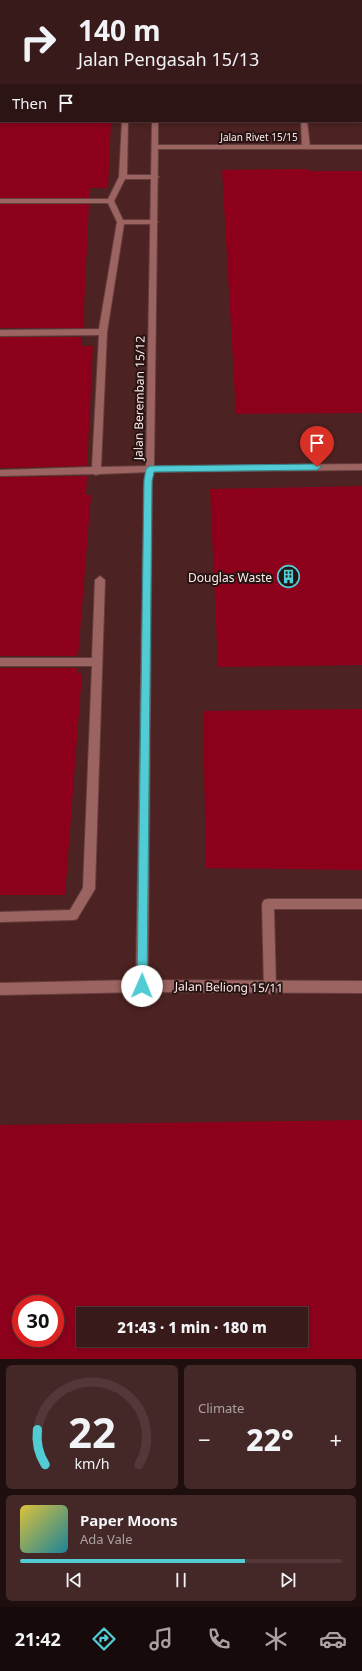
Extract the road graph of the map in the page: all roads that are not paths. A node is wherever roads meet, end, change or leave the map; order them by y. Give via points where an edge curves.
1 (125, 122) edge
2 (155, 122) edge
3 (304, 122) edge
4 (155, 147) junction
5 (306, 147) junction
6 (362, 147) edge
7 (123, 177) junction
8 (155, 177) junction
9 (0, 201) edge
10 (110, 201) junction
11 (121, 222) junction
12 (154, 222) junction
13 (104, 332) junction
14 (0, 333) edge
15 (362, 467) edge
16 (150, 469) junction
17 (96, 472) junction
18 (0, 473) edge
19 (100, 580) dead end
20 (0, 662) edge
21 (97, 662) junction
22 (362, 904) edge
23 (0, 917) edge
24 (142, 986) junction
25 (270, 988) junction
26 (362, 988) edge
27 (0, 989) edge

1 - 7 street
2 - 4 street, Jalan Beremban 15/12
3 - 5 street
4 - 5 street, Jalan Rivet 15/15
4 - 8 street, Jalan Beremban 15/12
5 - 6 street, Jalan Rivet 15/15
7 - 8 street
7 - 10 street
8 - 12 street, Jalan Beremban 15/12
9 - 10 street
10 - 11 street
11 - 12 street
11 - 13 street
12 - 16 street, Jalan Beremban 15/12
13 - 14 street
13 - 17 street
15 - 16 street
16 - 17 street
16 - 24 street, Jalan Beremban 15/12
17 - 18 street
19 - 21 street
20 - 21 street
21 - 23 street via 89,889 73,915
22 - 25 street via 268,904
24 - 25 street, Jalan Beliong 15/11
24 - 27 street, Jalan Beliong 15/11
25 - 26 street, Jalan Beliong 15/11

